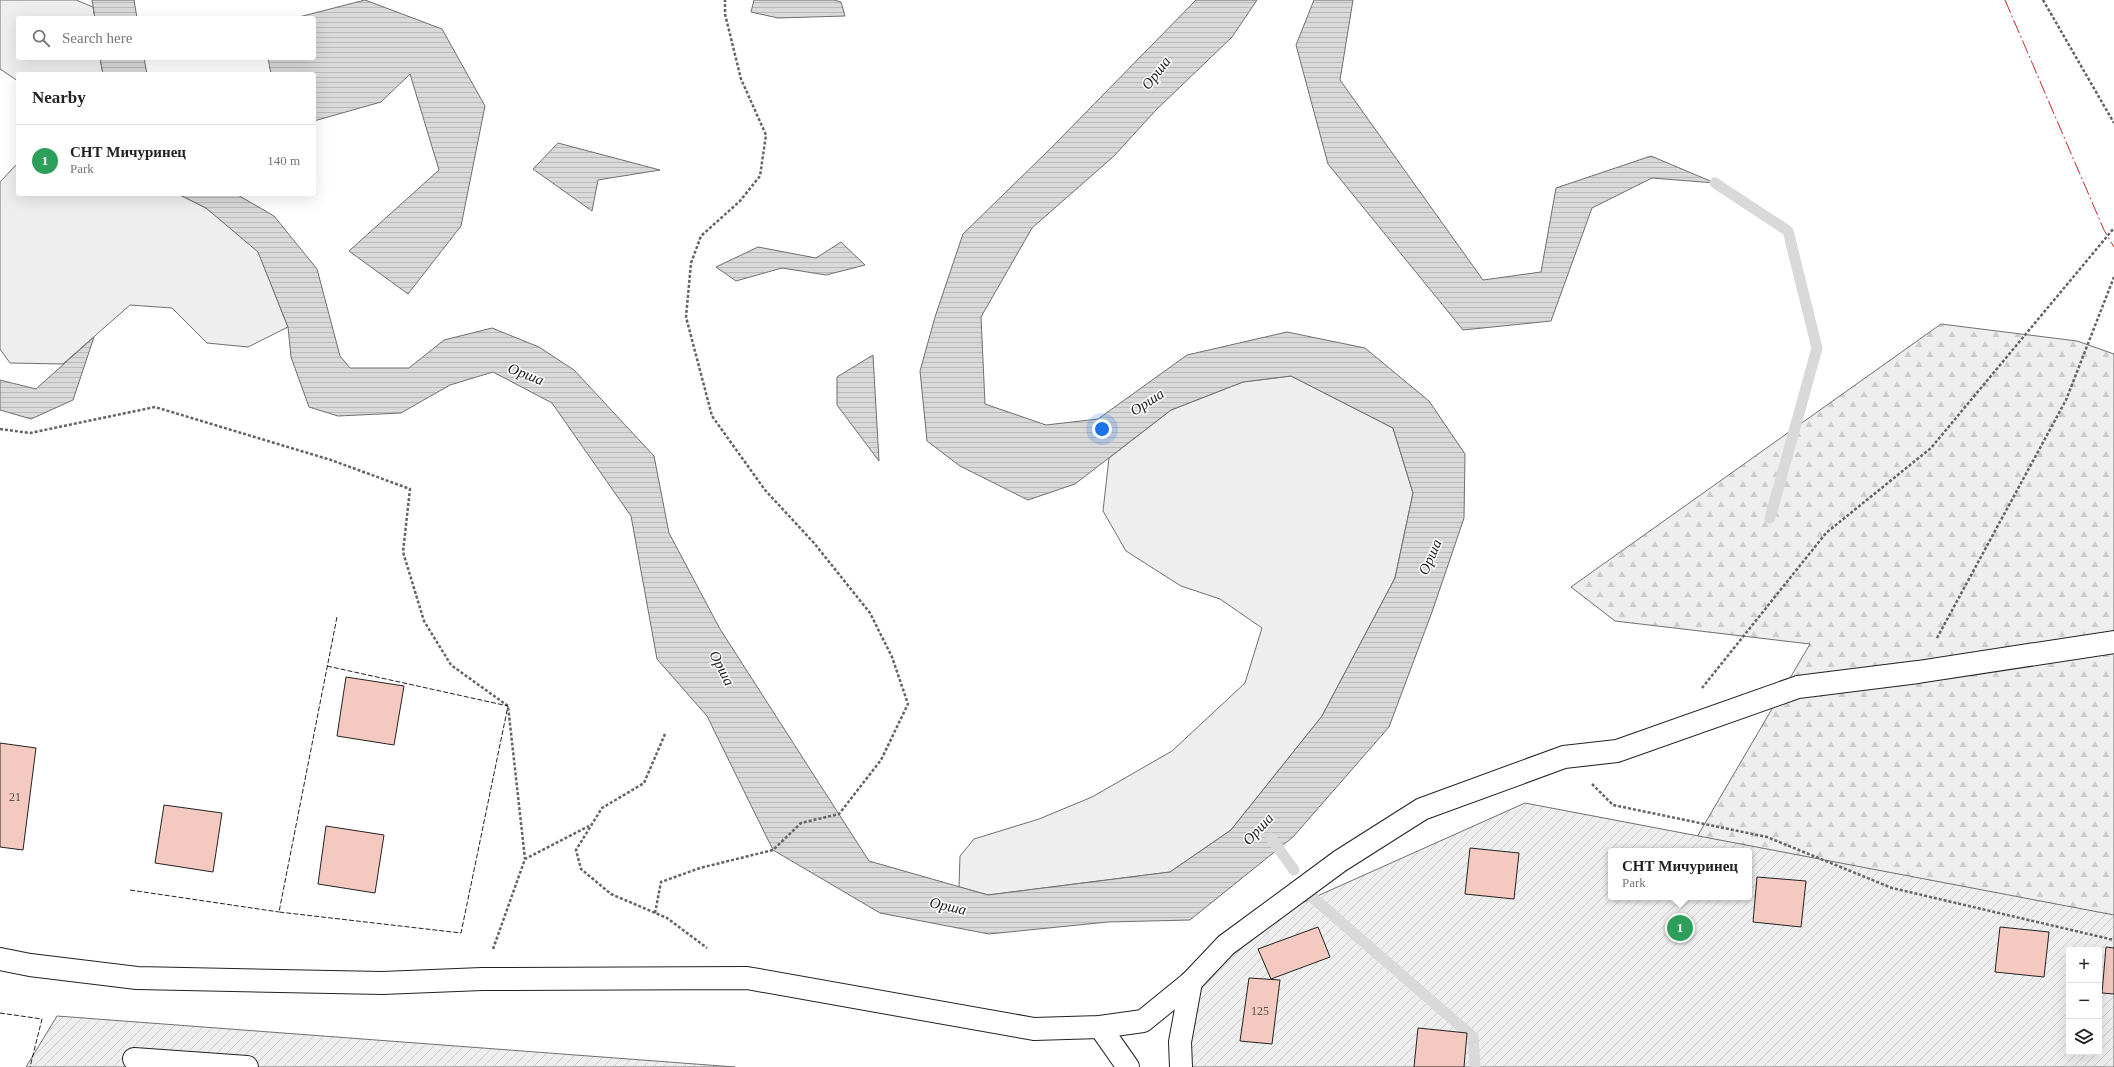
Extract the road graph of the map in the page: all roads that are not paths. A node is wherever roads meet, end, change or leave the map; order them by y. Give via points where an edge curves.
1 (2114, 642) edge
2 (0, 959) edge
3 (1191, 982) junction
4 (1100, 1027) junction
5 (134, 1059) dead end
6 (247, 1067) edge
7 (1128, 1067) edge
8 (1181, 1067) edge

1 - 3 street via 1918,672 1798,687 1617,751 1564,757 1422,809 1340,861 1226,944
2 - 4 street via 137,978 382,983 482,979 747,978 1034,1029
3 - 4 street via 1143,1021
3 - 8 street via 1180,1042
4 - 7 street
5 - 6 street

